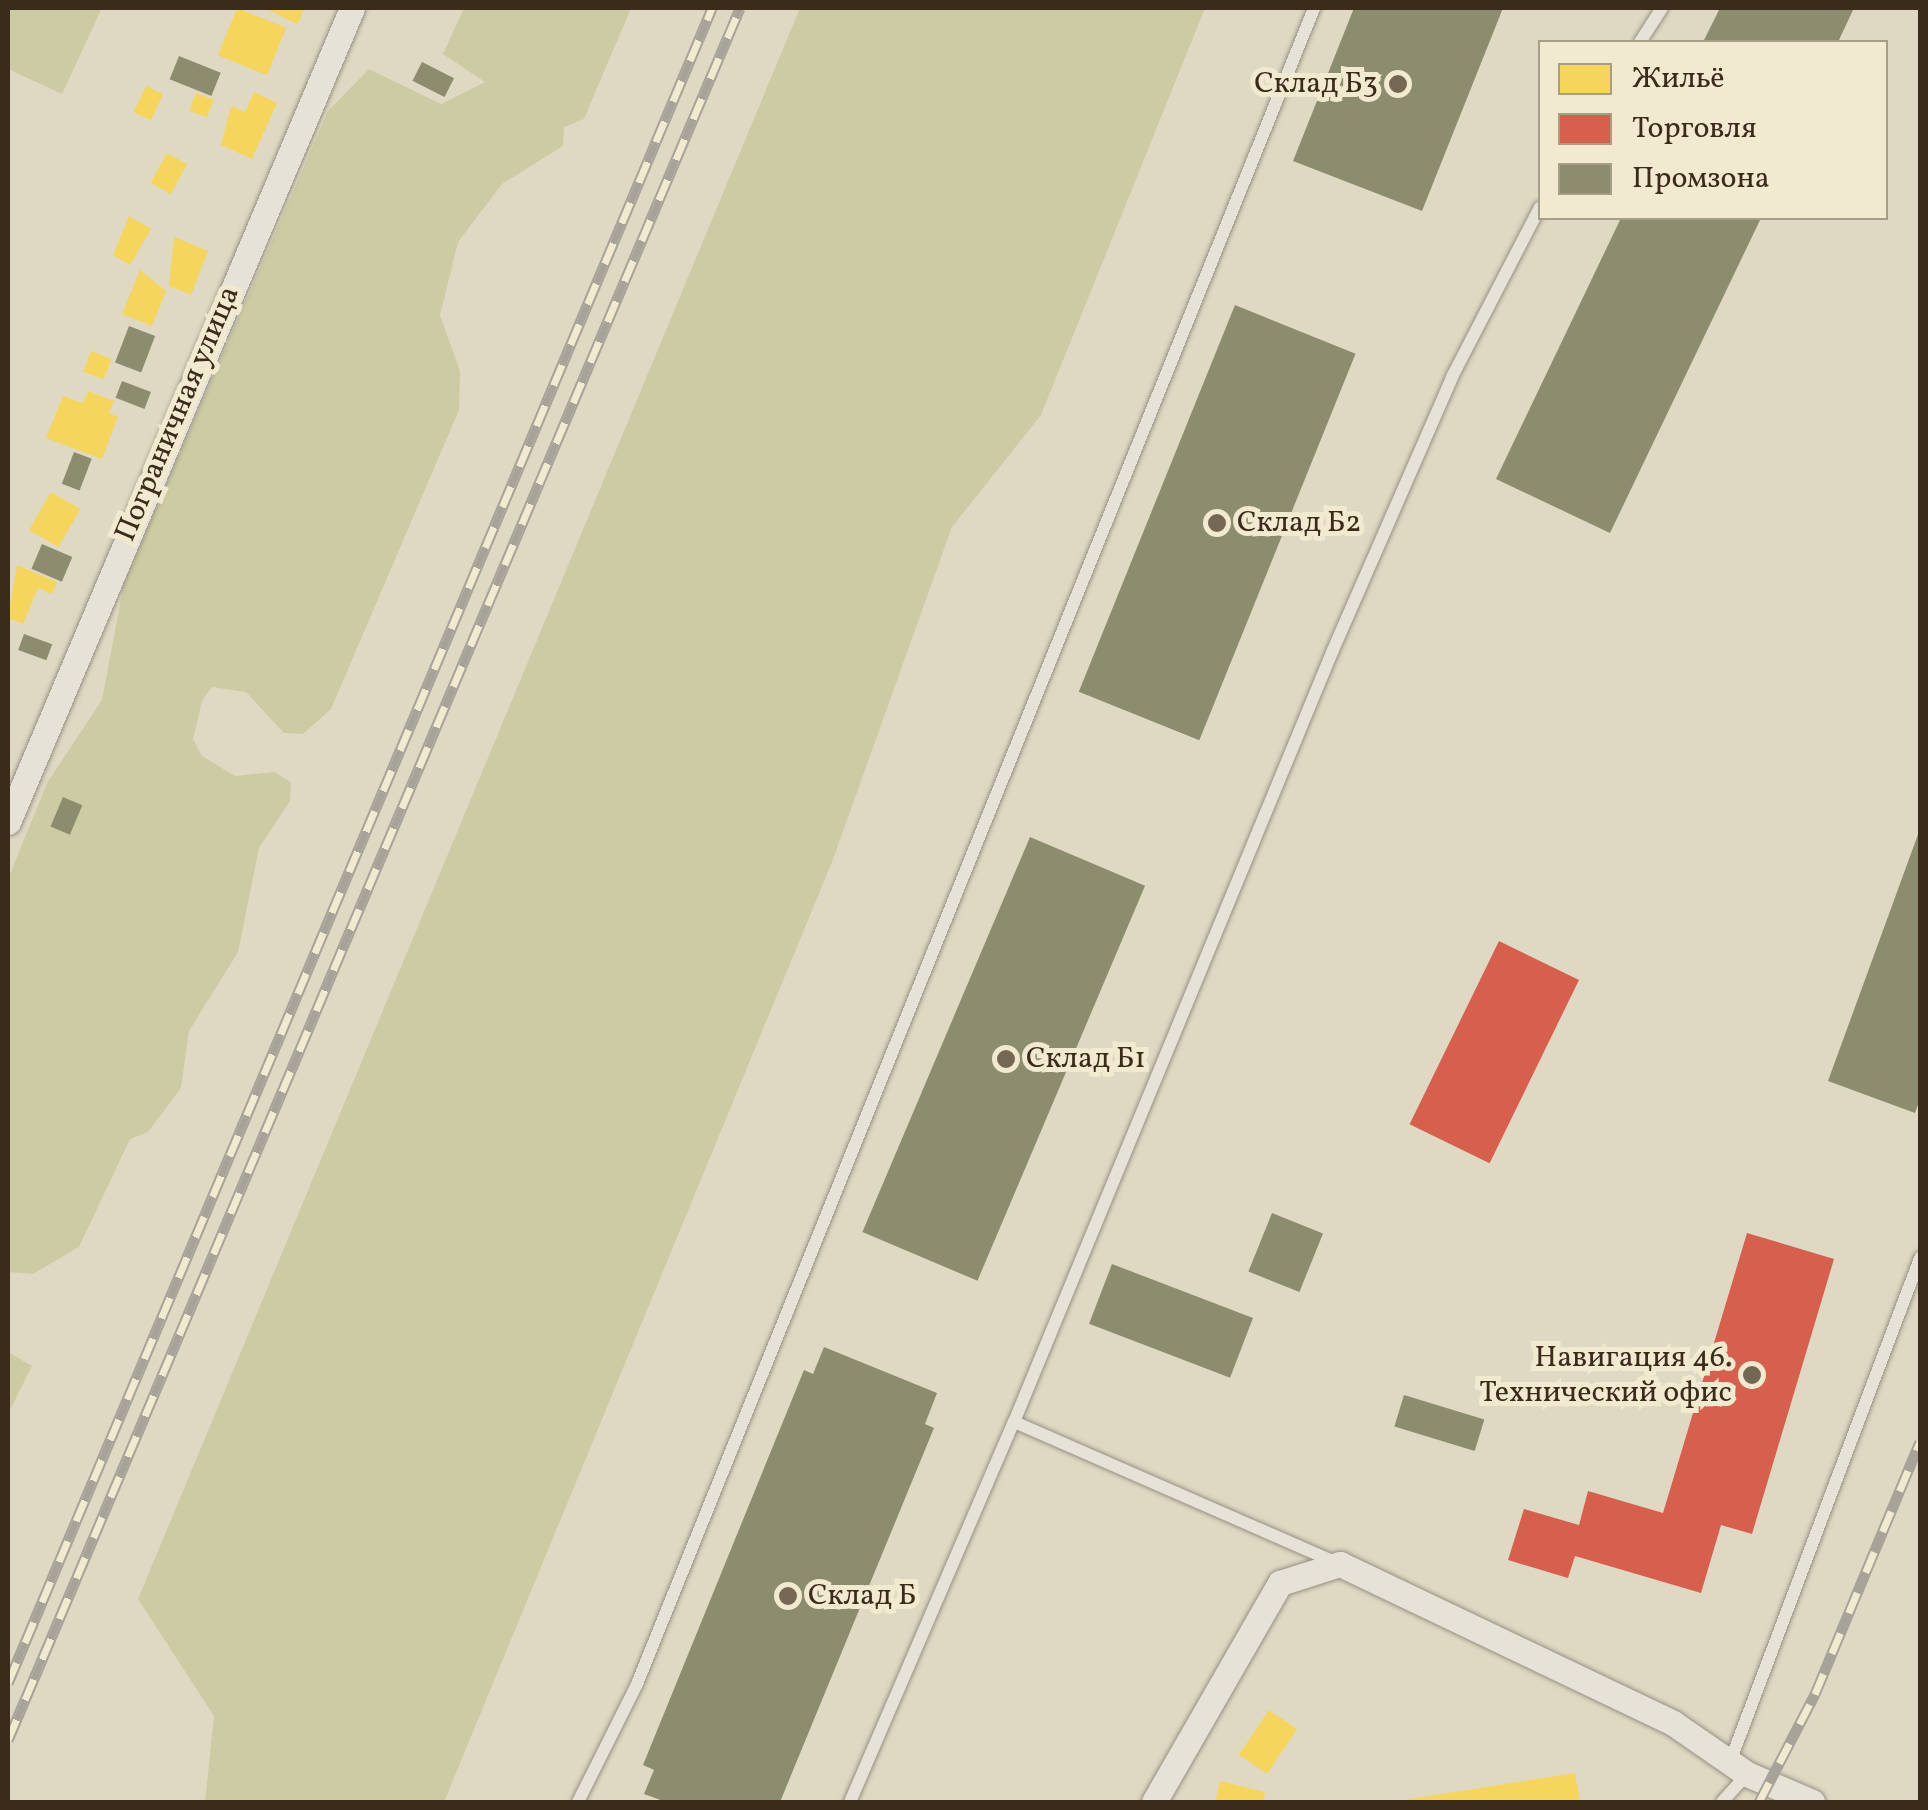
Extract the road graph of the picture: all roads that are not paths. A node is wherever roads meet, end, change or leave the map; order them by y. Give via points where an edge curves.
1 (352, 8) edge
2 (1314, 8) edge
3 (1662, 8) edge
4 (1641, 40) edge
5 (1538, 211) edge
6 (8, 822) edge
7 (1920, 1258) edge
8 (1014, 1422) junction
9 (1340, 1564) junction
10 (1738, 1768) junction
11 (578, 1802) edge
12 (850, 1802) edge
13 (1154, 1802) edge
14 (1722, 1802) edge
15 (1812, 1802) edge

1 - 6 street, Пограничная улица
2 - 11 lane via 637,1684
3 - 4 lane
5 - 8 lane via 1452,377 1332,650
7 - 10 lane
8 - 9 lane
8 - 12 lane
9 - 10 street via 1674,1723
9 - 13 street via 1280,1582
10 - 14 lane
10 - 15 street

